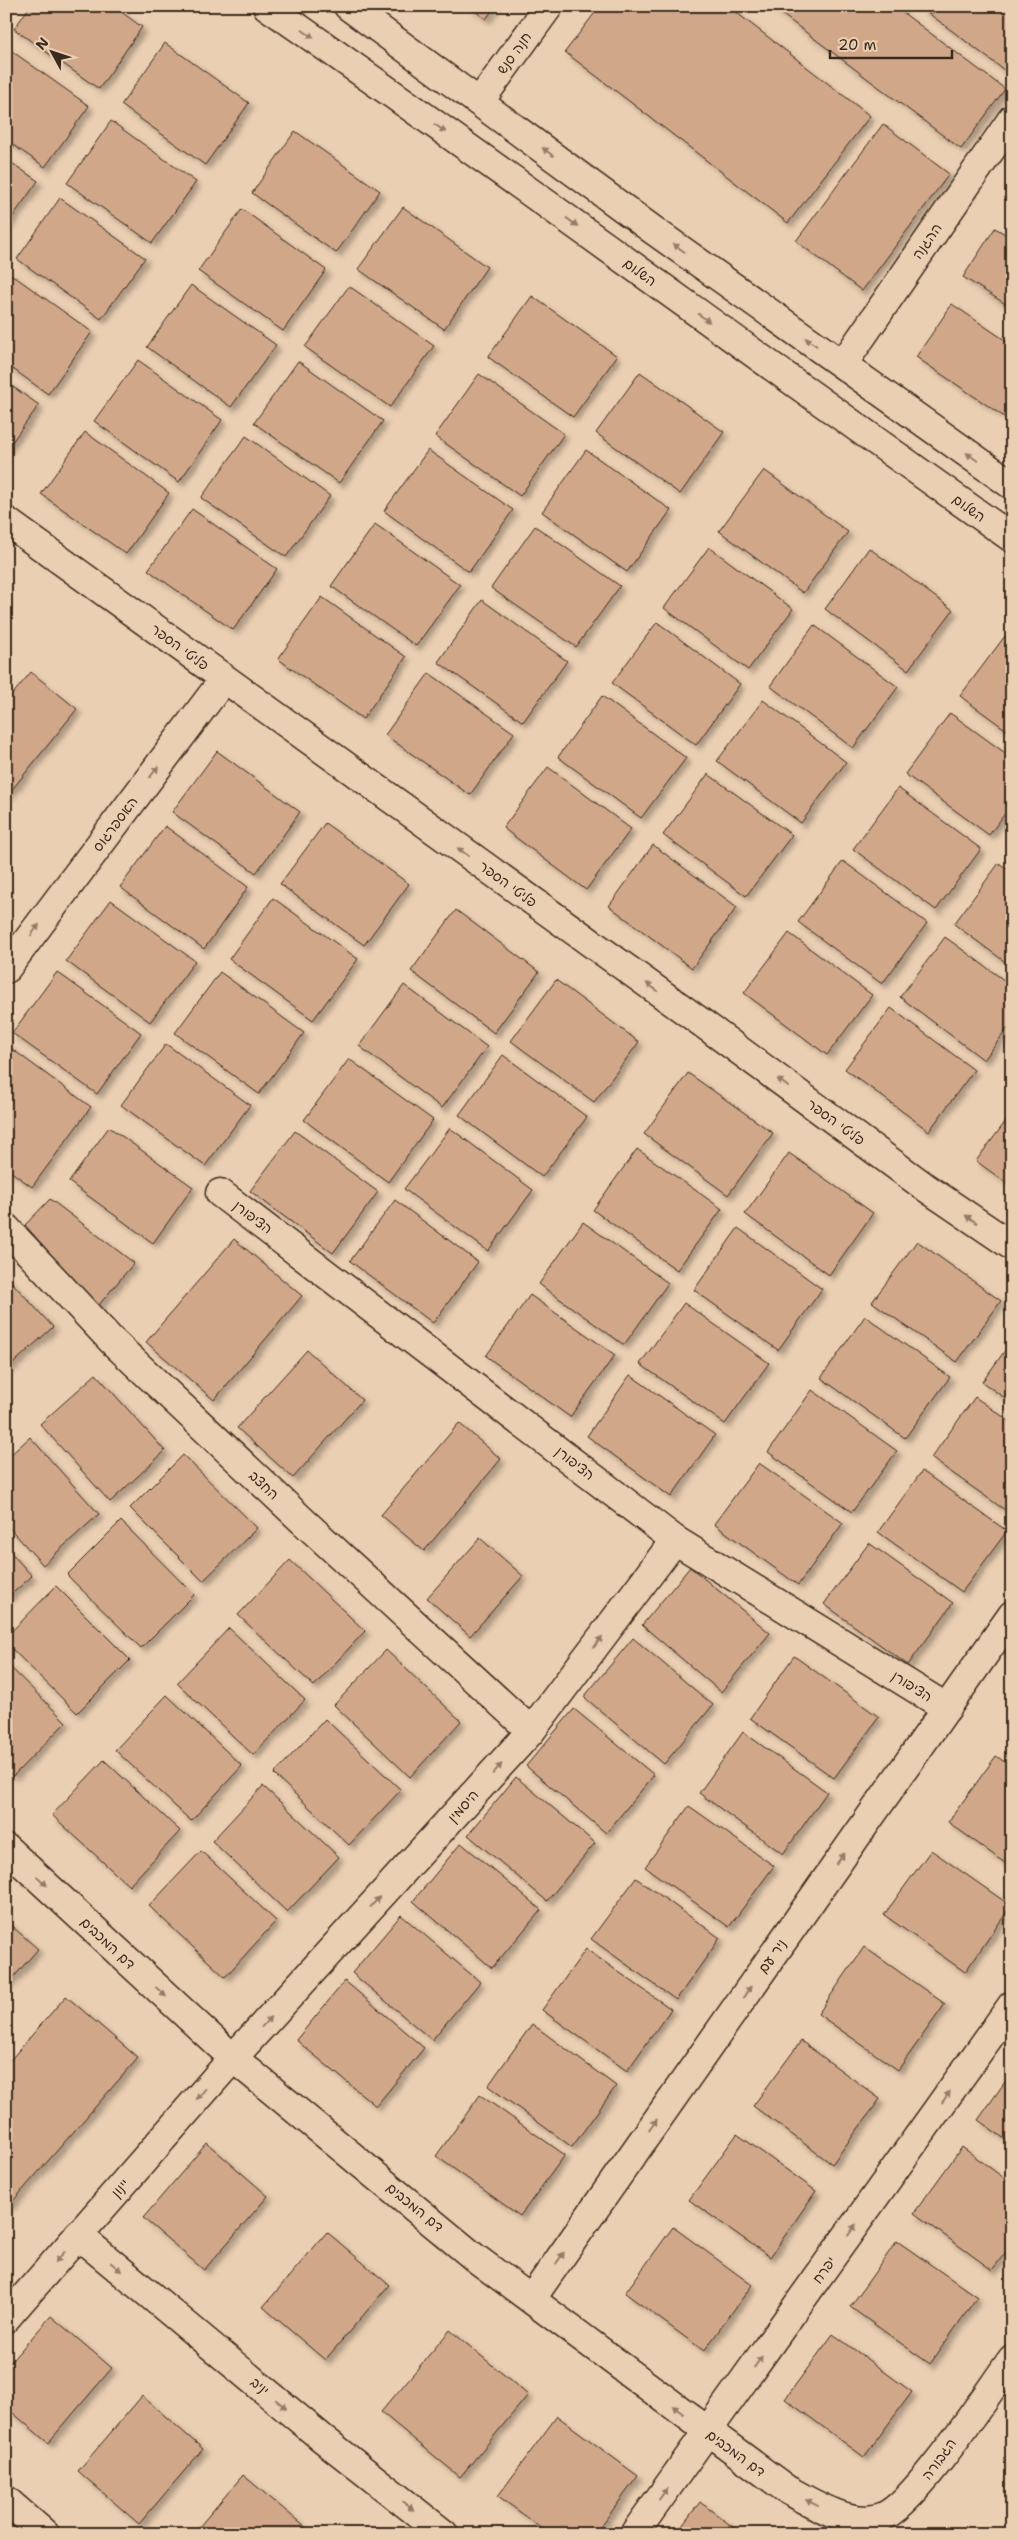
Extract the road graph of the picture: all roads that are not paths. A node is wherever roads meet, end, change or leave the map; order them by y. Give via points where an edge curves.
1 (268, 6) edge
2 (348, 6) edge
3 (549, 6) edge
4 (480, 101) junction
5 (1012, 119) edge
6 (843, 364) junction
7 (1012, 485) edge
8 (6, 521) edge
9 (1012, 538) edge
10 (224, 679) junction
11 (6, 969) edge
12 (220, 1193) dead end
13 (6, 1228) edge
14 (1012, 1246) edge
15 (675, 1540) junction
16 (1012, 1615) edge
17 (947, 1708) junction
18 (531, 1731) junction
19 (6, 1848) edge
20 (1012, 2005) edge
21 (233, 2058) junction
22 (78, 2235) junction
23 (532, 2298) junction
24 (6, 2318) edge
25 (1012, 2359) edge
26 (708, 2433) junction
27 (6, 2500) edge
28 (853, 2527) edge
29 (45, 2534) edge
30 (444, 2534) edge
31 (634, 2534) edge

1 -> 9 street, השלום
2 - 4 street
3 - 4 street, חנה סנש
6 -> 4 street via 653,230
5 - 6 street, ההגנה
7 -> 6 street
8 - 10 street, פליטי הספר
11 -> 10 street, האספרגוס
14 -> 10 street, פליטי הספר via 925,1188 698,1020
12 - 15 street, הציפורן
13 - 18 street, החצב via 111,1340
15 - 17 street, הציפורן
18 -> 15 street, היסמין
16 - 17 street, ניר עם
23 -> 17 street, ניר עם
21 -> 18 street, היסמין
19 -> 21 street, דם המכבים
26 -> 20 street, יפרח
21 -> 22 street, יינון
21 - 23 street, דם המכבים via 474,2257
22 -> 24 street, יינון
22 -> 30 street, יניב via 322,2438
26 -> 23 street, דם המכבים
25 - 28 street, הגבורה via 911,2497 882,2517
28 -> 26 street, דם המכבים via 786,2489
31 -> 26 street, יפרח
27 - 29 street

